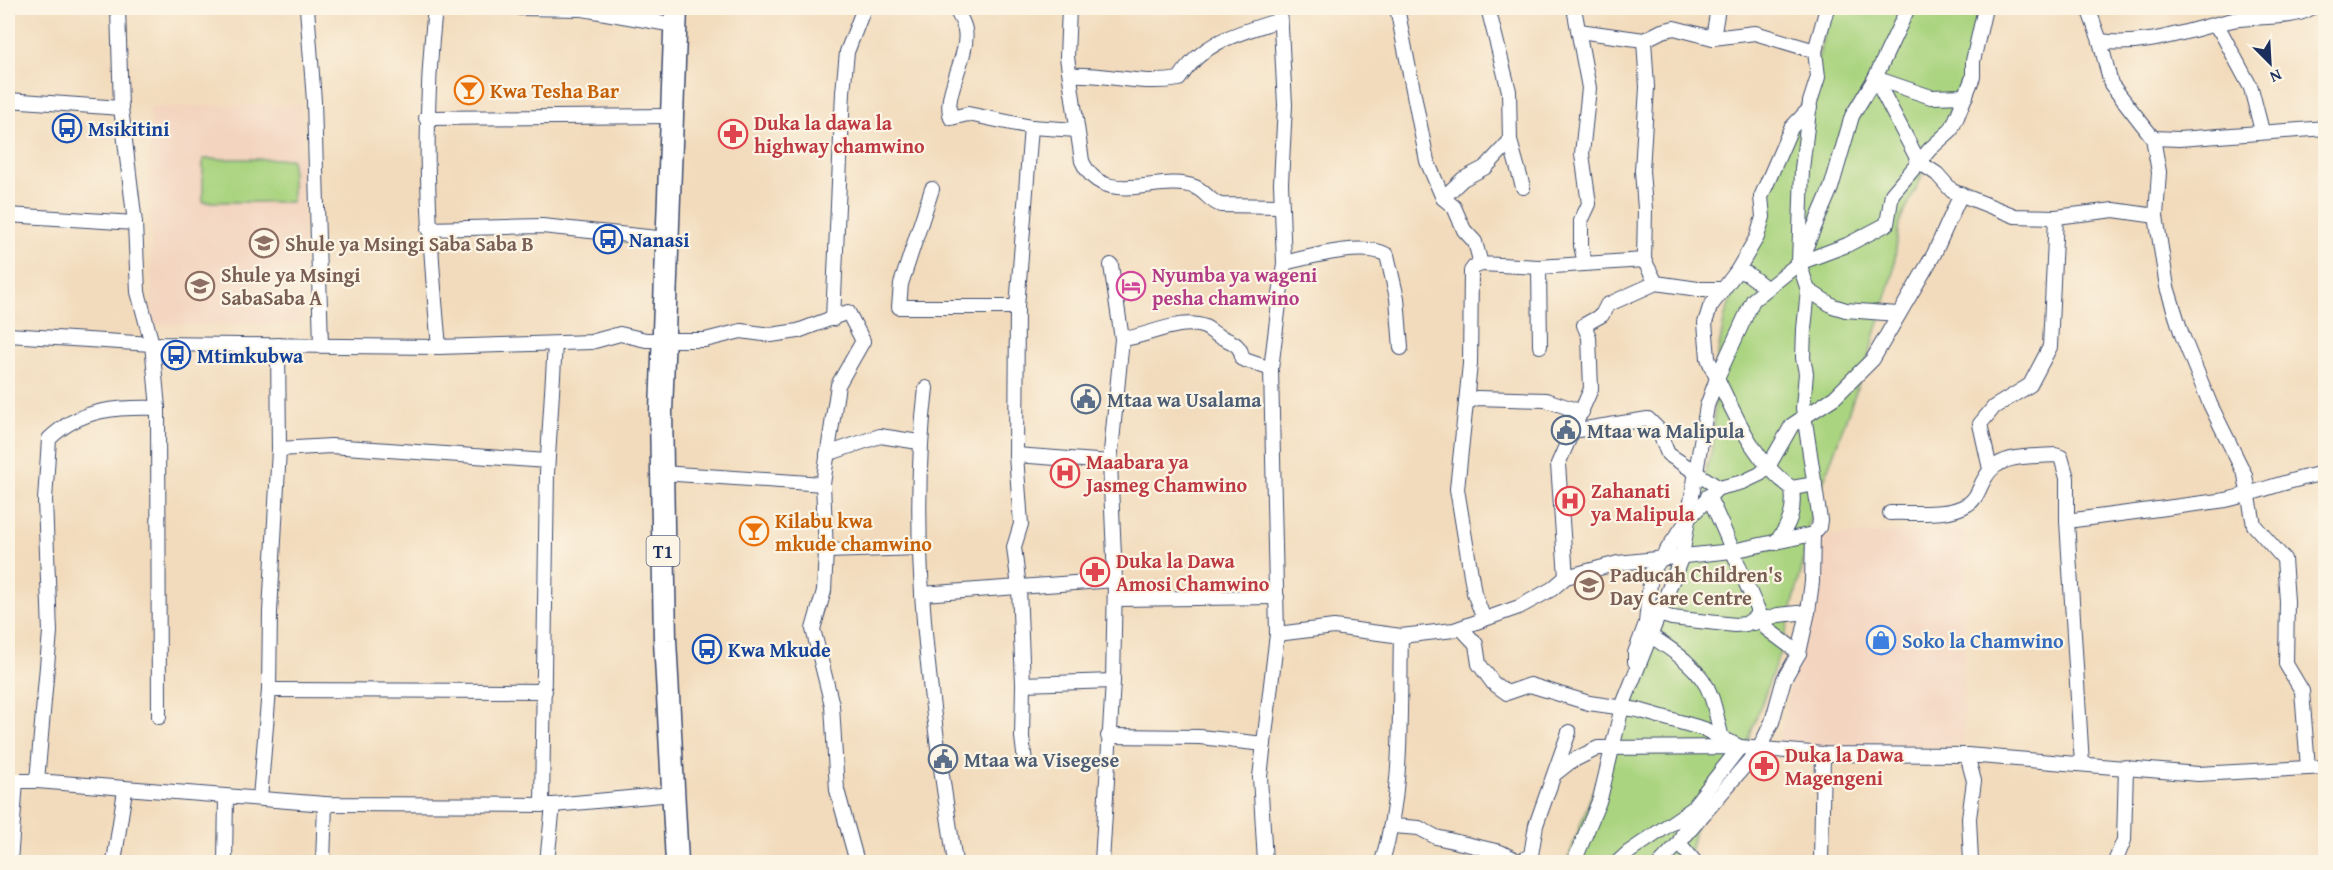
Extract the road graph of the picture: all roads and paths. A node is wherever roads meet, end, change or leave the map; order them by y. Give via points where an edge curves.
1 (118, 8) edge
2 (307, 8) edge
3 (435, 8) edge
4 (519, 8) edge
5 (864, 8) edge
6 (956, 8) edge
7 (1070, 8) edge
8 (1397, 8) edge
9 (1488, 8) edge
10 (1574, 8) edge
11 (1718, 8) edge
12 (1827, 8) edge
13 (1908, 8) edge
14 (1985, 8) edge
15 (2088, 8) edge
16 (2315, 8) edge
17 (1280, 14) edge
18 (675, 16) edge
19 (2214, 26) junction
20 (1579, 31) junction
21 (1713, 38) junction
22 (1644, 40) junction
23 (2100, 41) junction
24 (1815, 51) junction
25 (1070, 75) junction
26 (1875, 78) junction
27 (1966, 96) junction
28 (8, 100) edge
29 (121, 108) junction
30 (1810, 108) junction
31 (671, 116) junction
32 (426, 118) junction
33 (1031, 127) junction
34 (2325, 128) edge
35 (1077, 130) junction
36 (2262, 131) junction
37 (2153, 138) junction
38 (1510, 141) junction
39 (1919, 162) junction
40 (1523, 187) dead end
41 (932, 189) dead end
42 (1961, 194) junction
43 (1443, 198) junction
44 (1281, 206) junction
45 (1801, 213) junction
46 (1821, 213) junction
47 (8, 215) edge
48 (2156, 216) junction
49 (2056, 217) junction
50 (135, 222) junction
51 (428, 229) junction
52 (667, 239) junction
53 (1644, 260) junction
54 (1284, 263) junction
55 (1585, 263) junction
56 (1799, 263) junction
57 (1481, 264) junction
58 (1111, 265) dead end
59 (1539, 267) junction
60 (1737, 271) junction
61 (1656, 283) junction
62 (1766, 288) junction
63 (1722, 289) junction
64 (1808, 290) junction
65 (1017, 307) junction
66 (1897, 314) junction
67 (833, 319) junction
68 (8, 335) edge
69 (664, 339) junction
70 (1122, 339) junction
71 (152, 344) junction
72 (555, 344) junction
73 (278, 345) junction
74 (321, 345) junction
75 (438, 346) junction
76 (1540, 346) dead end
77 (1401, 348) dead end
78 (1271, 369) junction
79 (1717, 378) junction
80 (926, 388) dead end
81 (1466, 403) junction
82 (158, 408) junction
83 (1582, 412) junction
84 (1804, 416) junction
85 (1572, 431) junction
86 (919, 442) junction
87 (279, 449) junction
88 (827, 454) junction
89 (1016, 455) junction
90 (547, 461) junction
91 (1110, 462) junction
92 (1768, 467) junction
93 (1990, 469) junction
94 (662, 473) junction
95 (1697, 473) junction
96 (2325, 473) edge
97 (823, 484) junction
98 (1815, 484) junction
99 (1792, 488) junction
100 (1714, 492) junction
101 (2250, 494) junction
102 (1890, 513) dead end
103 (1689, 518) junction
104 (2067, 521) junction
105 (1813, 534) junction
106 (1775, 543) junction
107 (918, 548) junction
108 (826, 551) junction
109 (1732, 551) junction
110 (1682, 556) junction
111 (1660, 559) junction
112 (1566, 577) junction
113 (1115, 580) junction
114 (1019, 588) junction
115 (922, 594) junction
116 (1277, 597) junction
117 (1115, 599) junction
118 (1756, 608) junction
119 (1808, 612) junction
120 (1659, 614) junction
121 (1484, 619) junction
122 (1762, 621) junction
123 (1746, 624) junction
124 (1461, 628) junction
125 (1277, 634) junction
126 (1401, 636) junction
127 (1651, 636) junction
128 (1798, 653) junction
129 (1635, 677) junction
130 (1113, 681) junction
131 (1023, 684) junction
132 (269, 690) junction
133 (545, 692) junction
134 (1622, 707) junction
135 (159, 717) dead end
136 (1569, 732) dead end
137 (1108, 735) junction
138 (1722, 738) junction
139 (1264, 744) junction
140 (1740, 747) junction
141 (1612, 748) junction
142 (1759, 749) junction
143 (1823, 754) junction
144 (1966, 755) junction
145 (1025, 762) dead end
146 (2082, 764) junction
147 (2126, 767) junction
148 (2325, 767) edge
149 (2308, 768) junction
150 (1556, 773) junction
151 (12, 781) edge
152 (37, 781) junction
153 (125, 790) junction
154 (672, 794) junction
155 (226, 797) junction
156 (260, 798) junction
157 (325, 804) junction
158 (548, 804) junction
159 (1692, 809) junction
160 (1393, 826) junction
161 (1680, 843) junction
162 (10, 862) edge
163 (114, 862) edge
164 (225, 862) edge
165 (323, 862) edge
166 (547, 862) edge
167 (677, 862) edge
168 (857, 862) edge
169 (955, 862) edge
170 (1102, 862) edge
171 (1265, 862) edge
172 (1382, 862) edge
173 (1520, 862) edge
174 (1574, 862) edge
175 (1618, 862) edge
176 (1661, 862) edge
177 (1695, 862) edge
178 (1821, 862) edge
179 (1971, 862) edge
180 (2115, 862) edge

1 - 29 street
2 - 74 street via 314,100
3 - 32 street
4 - 18 street
5 - 67 street via 847,51
6 - 33 street via 965,30 964,53 955,73 951,118 968,114
7 - 25 street
8 - 43 street via 1427,161
9 - 38 street via 1509,91
10 - 20 street
11 - 21 street
12 - 24 street
13 - 26 street
14 - 27 street
15 - 23 street
16 - 19 street
17 - 25 street via 1201,51 1179,79 1138,82 1091,74
17 - 44 street via 1285,105
18 - 31 highway, T1
19 - 23 street via 2118,44
19 - 36 street via 2251,88
20 - 22 street
20 - 55 street via 1589,88 1582,154 1588,204 1581,221
21 - 22 street via 1674,28
21 - 24 street via 1755,33
22 - 53 street
23 - 37 street via 2111,84
24 - 30 street via 1818,77
25 - 35 street
26 - 27 street via 1931,97
26 - 39 street
26 - 46 street via 1852,116 1843,155
27 - 39 street via 1951,130
28 - 29 street
29 - 50 street
30 - 45 street
30 - 60 street via 1791,128 1761,197 1762,227
31 - 32 street
31 - 52 highway, T1
32 - 51 street
33 - 35 street
33 - 65 street
34 - 36 street
35 - 44 street via 1082,161 1098,181 1129,189 1166,183 1196,187 1221,205
36 - 37 street
37 - 48 street via 2159,172
38 - 40 street
38 - 43 street via 1486,167 1463,179
39 - 42 street via 1952,191
39 - 56 street via 1892,194 1887,224
41 - 65 street via 901,284 899,307
42 - 49 street via 2015,216
42 - 66 street via 1934,254
43 - 57 street via 1454,207 1464,230 1475,242
44 - 54 street
45 - 46 street via 1808,218
45 - 56 street
46 - 56 street
47 - 50 street
48 - 49 street via 2114,210
48 - 101 street via 2167,287 2182,334
49 - 93 street via 2050,347 2030,385 1994,407 1980,424
50 - 71 street via 138,292
51 - 52 street via 542,226
51 - 75 street
52 - 69 highway, T1
53 - 55 street
53 - 61 street
54 - 77 street via 1331,252 1379,250 1387,255 1393,273
54 - 78 street
55 - 59 street
56 - 62 street
56 - 64 street
57 - 59 street
57 - 81 street via 1471,271
58 - 70 street
59 - 76 street
60 - 62 street
60 - 63 street
61 - 63 street
61 - 83 street via 1607,305 1602,315 1584,325 1589,337 1591,389
62 - 79 street via 1753,300
63 - 79 street via 1705,322 1708,358
64 - 66 street via 1839,308
64 - 84 street via 1803,329
65 - 89 street
66 - 84 street via 1873,359 1852,382
67 - 69 street via 771,335 741,331 705,340
67 - 88 street via 848,312 863,340 838,385
68 - 71 street
69 - 72 street via 646,340 620,334 591,342
69 - 94 highway, T1
70 - 78 street via 1191,324 1235,343 1242,359
70 - 91 street
71 - 73 street
71 - 82 street
72 - 75 street
72 - 90 street
73 - 74 street
73 - 87 street
74 - 75 street
78 - 116 street
79 - 92 street
79 - 95 street via 1707,406
80 - 86 street
81 - 83 street via 1477,398 1546,399
81 - 121 street via 1457,489 1474,593
82 - 135 street
82 - 152 street via 116,407 64,425 49,439 45,500 50,632
83 - 85 street
84 - 92 street via 1792,425
84 - 98 street
85 - 95 street via 1648,419 1658,429 1668,453
85 - 112 street via 1558,464
86 - 88 street via 880,436
86 - 107 street
87 - 90 street via 331,446
87 - 132 street
88 - 97 street
89 - 91 street
89 - 114 street via 1021,524 1014,547
90 - 133 street
91 - 113 street
92 - 99 street
92 - 100 street via 1743,482
93 - 102 street via 1981,490 1970,503 1956,510
93 - 104 street via 2006,459 2055,454 2061,457 2067,478
94 - 97 street
94 - 154 highway, T1
95 - 100 street
95 - 103 street
96 - 101 street via 2290,479
97 - 108 street
98 - 99 street
98 - 105 street via 1820,520
99 - 106 street via 1794,507 1789,523
100 - 103 street
100 - 109 street
101 - 104 street via 2165,510
101 - 149 street via 2254,525 2284,559 2288,601 2286,664 2302,691
103 - 110 street
103 - 111 street
104 - 146 street
105 - 106 street
105 - 119 street
106 - 109 street
107 - 108 street
107 - 115 street
108 - 168 street via 824,591 813,629 832,705 837,790
109 - 110 street
109 - 118 street
110 - 111 street
110 - 120 street
111 - 112 street via 1618,563
111 - 129 street via 1651,573 1646,623 1635,653
112 - 121 street via 1519,607
113 - 114 street
113 - 117 street
114 - 115 street
114 - 131 street
115 - 169 street
116 - 117 street
116 - 125 street
117 - 130 street
118 - 122 street
118 - 123 street via 1757,616
119 - 122 street
119 - 128 street
120 - 123 street
120 - 127 street
121 - 124 street
122 - 123 street
122 - 128 street
124 - 126 street
124 - 134 street via 1476,644 1479,664 1493,683 1507,693 1530,686 1589,703
125 - 126 street via 1334,627
125 - 139 street
126 - 160 street
127 - 129 street
127 - 138 street via 1702,678 1711,694
128 - 142 street via 1784,679 1772,722
129 - 134 street
130 - 131 street
130 - 137 street
131 - 145 street
132 - 133 street
132 - 156 street
133 - 158 street
134 - 138 street via 1682,722
134 - 141 street
136 - 150 street
137 - 139 street via 1200,737
137 - 170 street
138 - 140 street
139 - 171 street via 1260,777
140 - 141 street
140 - 142 street
140 - 159 street
141 - 150 street via 1587,752
141 - 174 street via 1600,799
142 - 143 street
142 - 161 street
143 - 144 street
143 - 178 street
144 - 146 street
144 - 179 street via 1974,781 1969,818
146 - 147 street
147 - 149 street via 2198,774
147 - 180 street via 2124,840
148 - 149 street
150 - 173 street via 1536,825 1531,855
151 - 152 street
151 - 162 street
152 - 153 street
153 - 155 street
153 - 163 street
154 - 158 street
154 - 167 highway, T1
155 - 156 street
155 - 164 street
156 - 157 street
157 - 158 street
157 - 165 street
158 - 166 street
159 - 161 street
159 - 175 street
160 - 172 street
160 - 173 street via 1419,828 1436,837 1500,852
161 - 176 street
161 - 177 street

